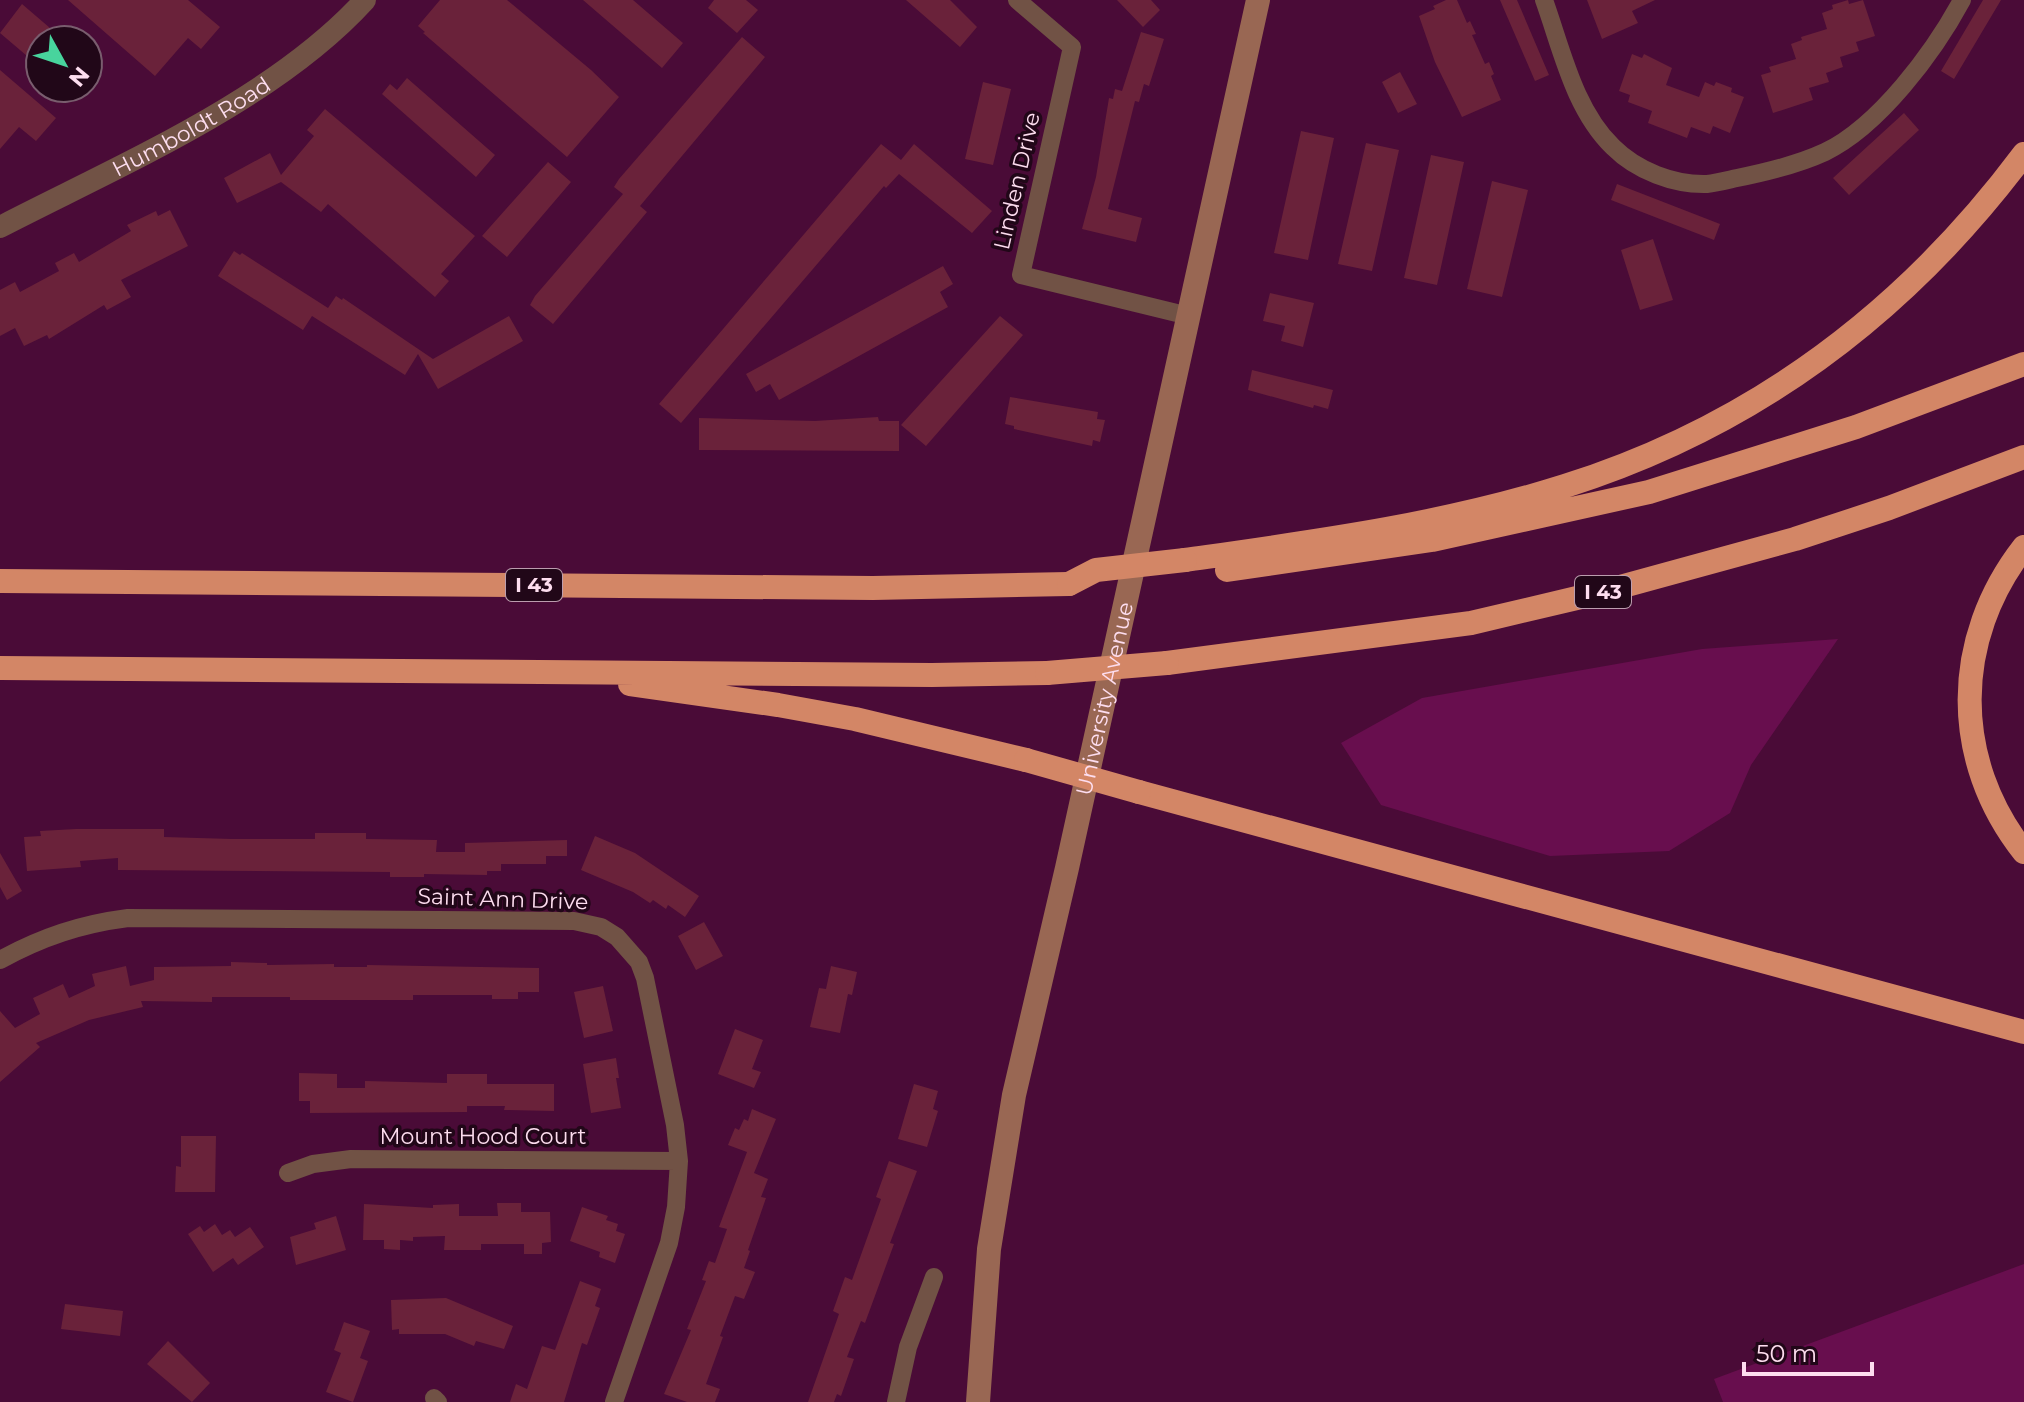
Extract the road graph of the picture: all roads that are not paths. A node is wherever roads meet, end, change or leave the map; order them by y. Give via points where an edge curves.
1 (365, 0) edge
2 (1017, 0) edge
3 (1258, 0) edge
4 (1544, 0) edge
5 (1962, 0) edge
6 (2024, 154) edge
7 (0, 227) edge
8 (1189, 316) junction
9 (2024, 364) edge
10 (2024, 457) edge
11 (2024, 547) edge
12 (1183, 568) junction
13 (0, 581) edge
14 (0, 668) edge
15 (589, 672) junction
16 (2024, 852) edge
17 (0, 960) edge
18 (2018, 1029) edge
19 (679, 1161) junction
20 (288, 1173) dead end
21 (934, 1277) dead end
22 (614, 1402) edge
23 (896, 1402) edge
24 (978, 1402) edge

1 - 7 street, Humboldt Road via 310,53 237,102
2 - 8 street, Linden Drive via 1072,47 1021,275
3 - 8 main road, University Avenue
4 - 5 street via 1585,113 1614,149 1668,180 1707,184 1782,168 1827,151 1871,119 1923,63
6 - 12 highway via 1948,247 1884,308 1778,386 1683,440 1606,472 1497,506
8 - 24 main road, University Avenue via 1014,1095 989,1249
9 - 12 highway, I 43 via 1856,427 1649,492 1432,540 1276,565
10 - 15 highway, I 43, bridge via 1795,539 1471,623 1167,663 1047,673
11 - 16 highway via 1983,616 1974,657 1970,725 1983,780 2004,826
12 - 13 highway, I 43 via 1069,584 873,588
14 - 15 highway, I 43
15 - 18 highway, bridge via 642,687 855,719 1026,760
17 - 19 street, Saint Ann Drive via 61,931 128,918 592,925 624,943 645,978
19 - 20 street, Mount Hood Court via 351,1159
19 - 22 street, Saint Ann Drive via 669,1243
21 - 23 street via 908,1347

